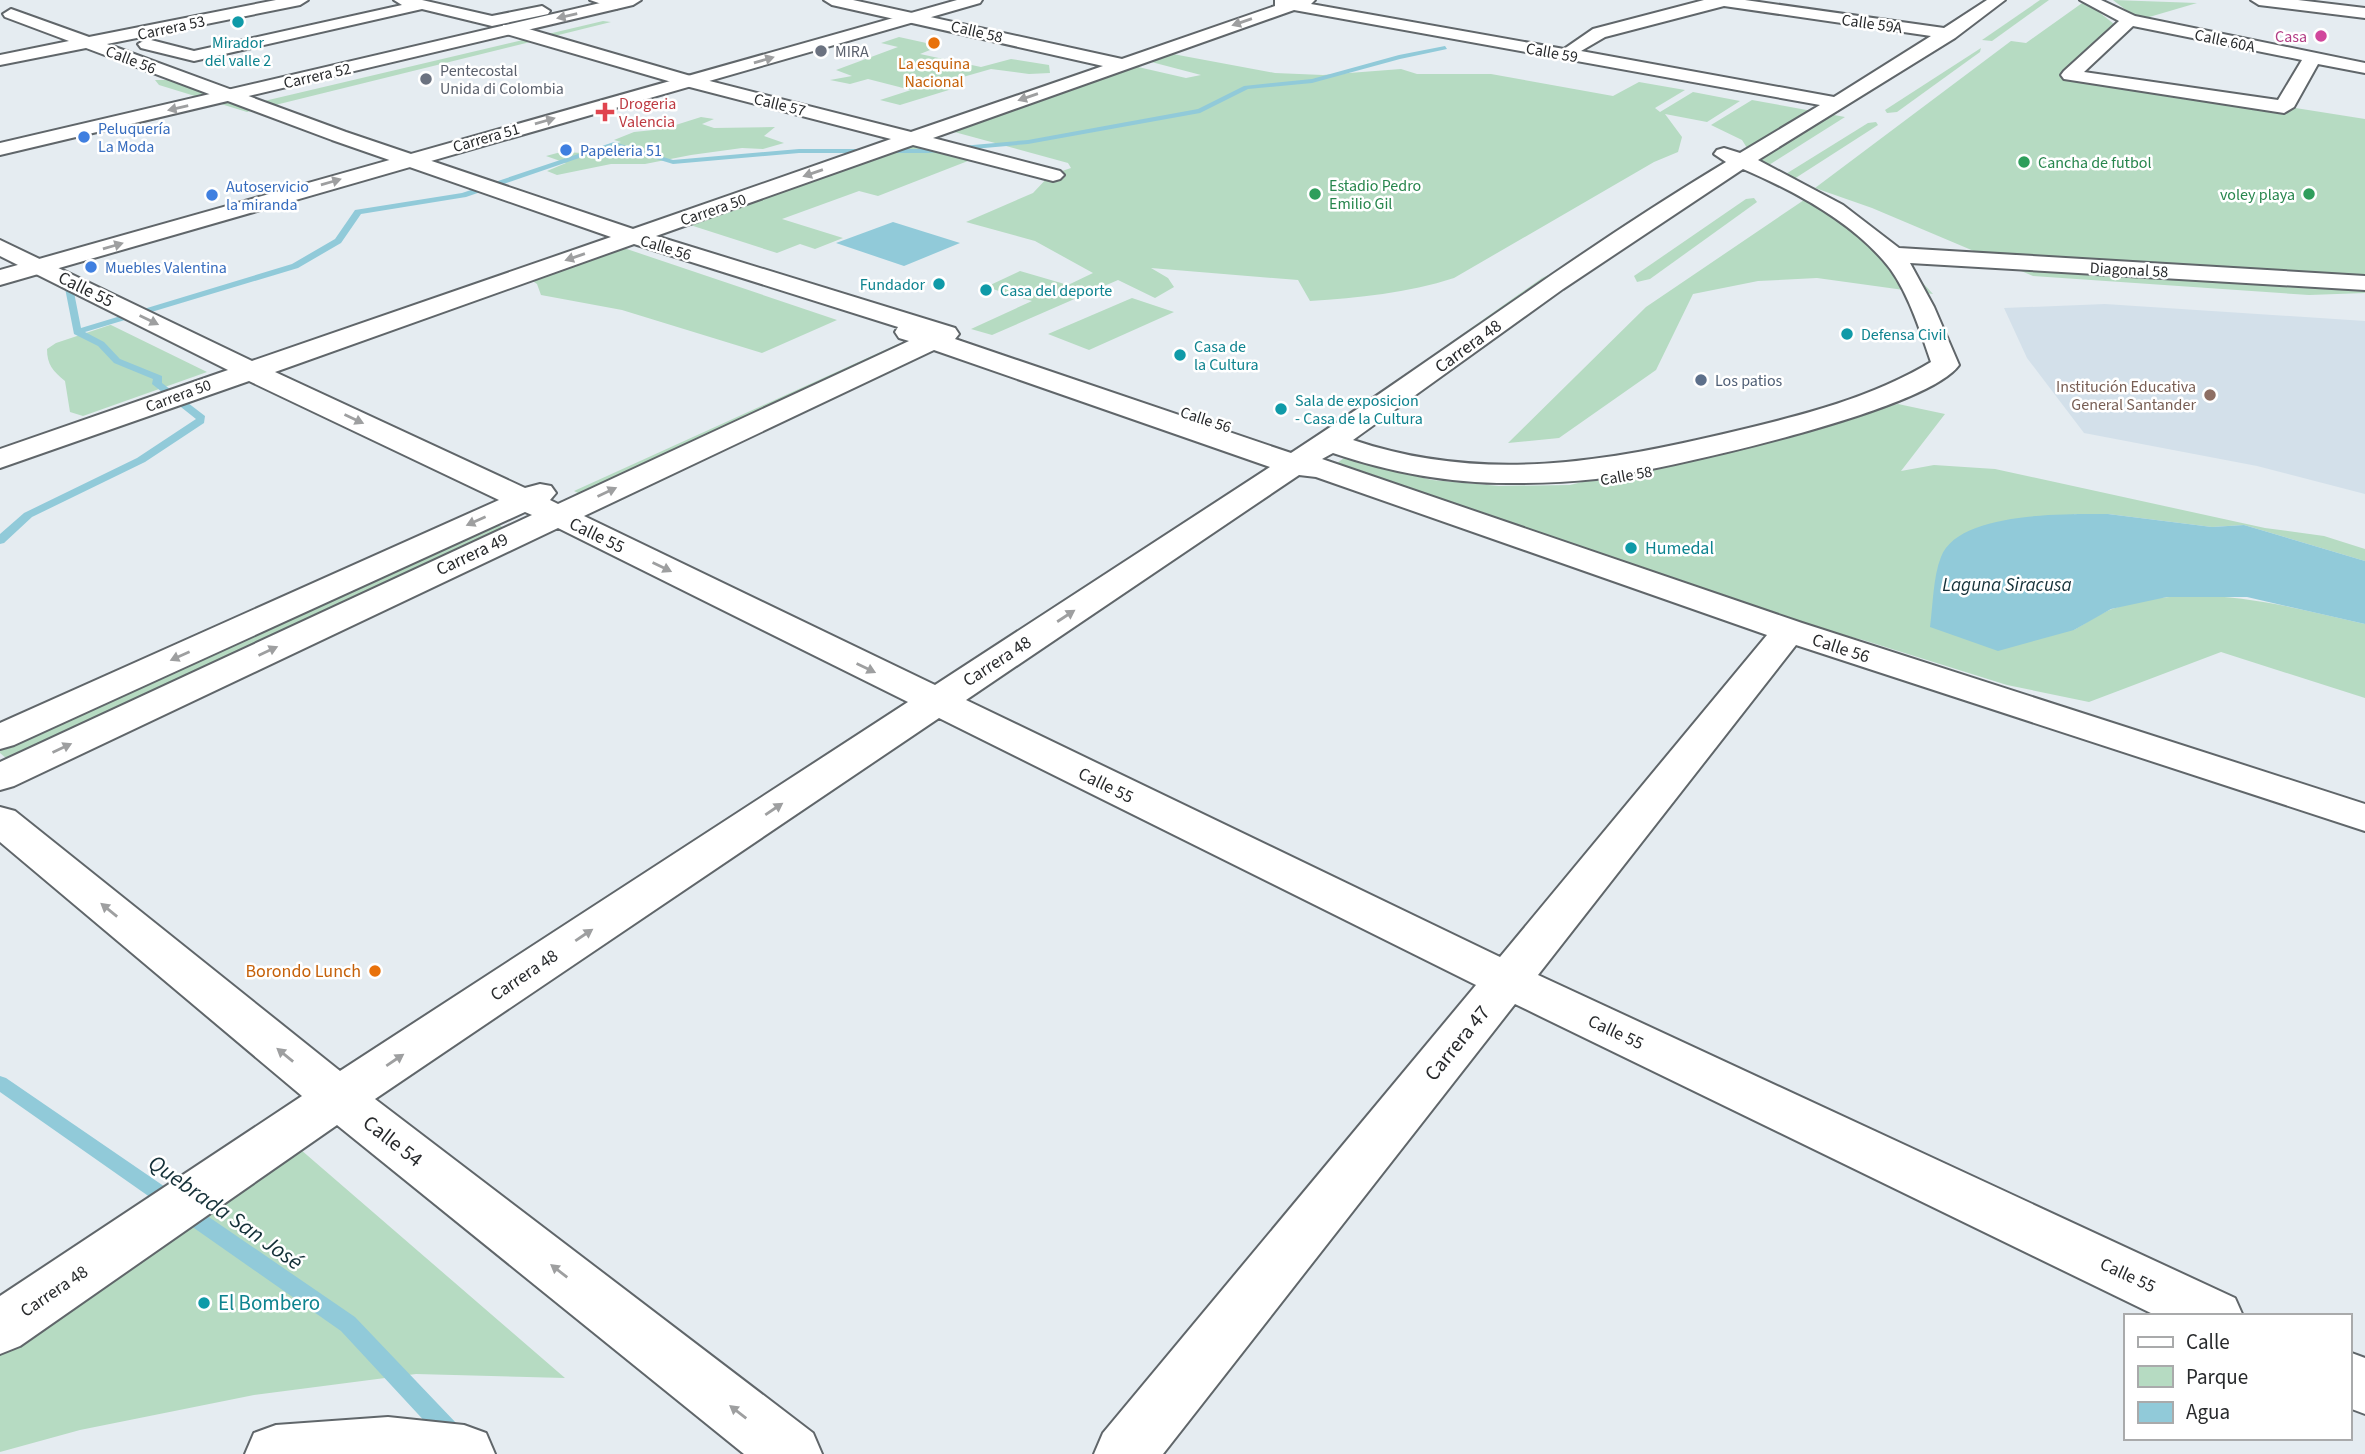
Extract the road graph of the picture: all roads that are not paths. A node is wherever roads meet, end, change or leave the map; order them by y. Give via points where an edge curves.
1 (300, 0) edge
2 (402, 0) edge
3 (832, 0) edge
4 (974, 0) edge
5 (1266, 0) edge
6 (1970, 0) edge
7 (1997, 0) edge
8 (2088, 0) edge
9 (2259, 0) edge
10 (616, 1) edge
11 (1718, 1) edge
12 (1300, 3) edge
13 (2310, 3) edge
14 (421, 5) junction
15 (542, 11) dead end
16 (2365, 13) edge
17 (11, 14) dead end
18 (915, 17) junction
19 (2130, 20) junction
20 (509, 29) junction
21 (1935, 32) junction
22 (121, 37) junction
23 (90, 43) junction
24 (1567, 55) junction
25 (2312, 58) junction
26 (0, 60) edge
27 (1120, 64) junction
28 (2365, 68) edge
29 (688, 81) junction
30 (228, 96) junction
31 (1826, 101) junction
32 (916, 137) junction
33 (0, 149) edge
34 (1732, 157) junction
35 (408, 159) junction
36 (1053, 175) dead end
37 (634, 237) junction
38 (0, 247) edge
39 (1892, 255) junction
40 (41, 267) junction
41 (0, 278) edge
42 (2365, 283) edge
43 (927, 333) junction
44 (249, 370) junction
45 (1305, 454) junction
46 (0, 459) edge
47 (524, 499) junction
48 (556, 515) junction
49 (1789, 631) junction
50 (935, 702) junction
51 (0, 737) edge
52 (0, 777) edge
53 (2365, 818) edge
54 (0, 820) edge
55 (1507, 980) junction
56 (338, 1098) junction
57 (2211, 1314) edge
58 (0, 1328) edge
59 (275, 1454) edge
60 (464, 1454) edge
61 (791, 1454) edge
62 (1125, 1454) edge

1 - 22 street, Carrera 53
2 - 14 street
3 - 18 street, Calle 58
4 - 18 street, Carrera 51
5 - 12 street, Calle 59
6 - 21 street, Carrera 48
7 - 21 street, Carrera 48
8 - 19 street, Calle 60A
9 - 13 street
10 -> 20 street, Carrera 52
11 - 21 street, Calle 59A
11 - 24 street via 1600,33
12 - 24 street, Calle 59
12 -> 27 street, Carrera 50
13 - 16 street
14 - 15 street via 492,21
14 - 22 street via 194,56
17 - 23 street, Calle 56
18 - 27 street, Calle 58
29 -> 18 street, Carrera 51
19 - 25 street, Calle 60A
19 - 25 street via 2070,75 2284,107
20 - 29 street, Calle 57
20 - 30 street, Carrera 52
21 - 31 street, Carrera 48
22 - 23 street, Carrera 53
23 - 26 street, Carrera 53
23 - 30 street, Calle 56
24 - 31 street, Calle 59
25 - 28 street, Calle 60A
27 -> 32 street, Carrera 50
29 - 32 street, Calle 57
35 -> 29 street, Carrera 51
30 -> 33 street, Carrera 52
30 - 35 street, Calle 56
31 - 34 street, Carrera 48
32 - 36 street, Calle 57
32 -> 37 street, Carrera 50
34 - 39 street, Calle 58 via 1793,182
34 - 45 street, Carrera 48 via 1464,338 1376,415
35 - 37 street, Calle 56
40 -> 35 street, Carrera 51
37 - 43 street, Calle 56
37 -> 44 street, Carrera 50
38 - 40 street, Calle 55
39 - 42 street, Diagonal 58
39 - 45 street, Calle 58 via 1939,343 1945,365 1918,383 1906,402 1850,425 1710,460 1578,484 1502,486 1404,476
40 - 41 street, Carrera 51
40 -> 44 street, Calle 55
43 - 45 street, Calle 56
43 - 47 street, Carrera 49
48 -> 43 street, Carrera 49
44 - 46 street, Carrera 50
44 -> 47 street, Calle 55
45 - 49 street, Calle 56
50 -> 45 street, Carrera 48
47 - 48 street, Calle 55
47 -> 51 street, Carrera 49
48 -> 50 street, Calle 55
52 -> 48 street, Carrera 49
49 - 53 street, Calle 56
49 - 55 street, Carrera 47
50 - 55 street, Calle 55
56 -> 50 street, Carrera 48
56 -> 54 street, Calle 54
55 - 57 street, Calle 55
55 - 62 street, Carrera 47
56 - 58 street, Carrera 48
61 -> 56 street, Calle 54
59 - 60 street via 388,1446

